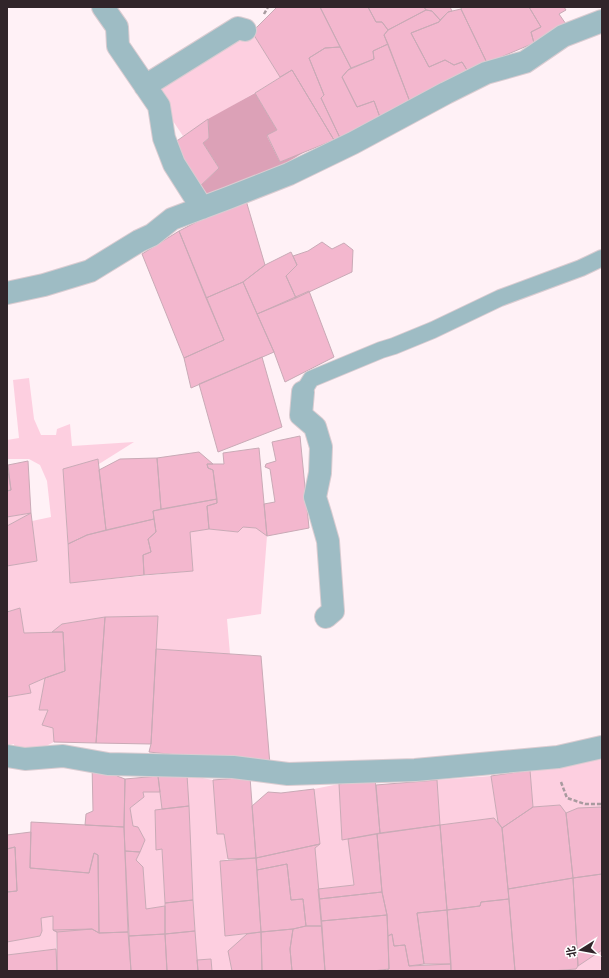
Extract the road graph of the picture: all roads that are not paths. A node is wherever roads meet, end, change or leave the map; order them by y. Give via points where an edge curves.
1 (103, 7) edge
2 (602, 21) edge
3 (245, 30) dead end
4 (145, 86) junction
5 (202, 208) junction
6 (602, 258) edge
7 (7, 293) edge
8 (303, 392) joint
9 (326, 617) dead end
10 (602, 747) edge
11 (7, 756) edge

1 - 4 street via 117,27 118,46
2 - 5 street via 563,36 525,62 486,73 446,92 353,143 289,174
3 - 4 street via 238,28
4 - 5 street via 159,106 164,138 174,164
5 - 7 street via 172,219 152,235 125,248 90,271
6 - 8 lane via 500,298 433,330 311,379
8 - 9 street via 301,415 315,427 321,448 320,473 315,497 328,540 333,611
10 - 11 street via 558,757 415,770 288,774 233,767 108,764 63,756 25,759

